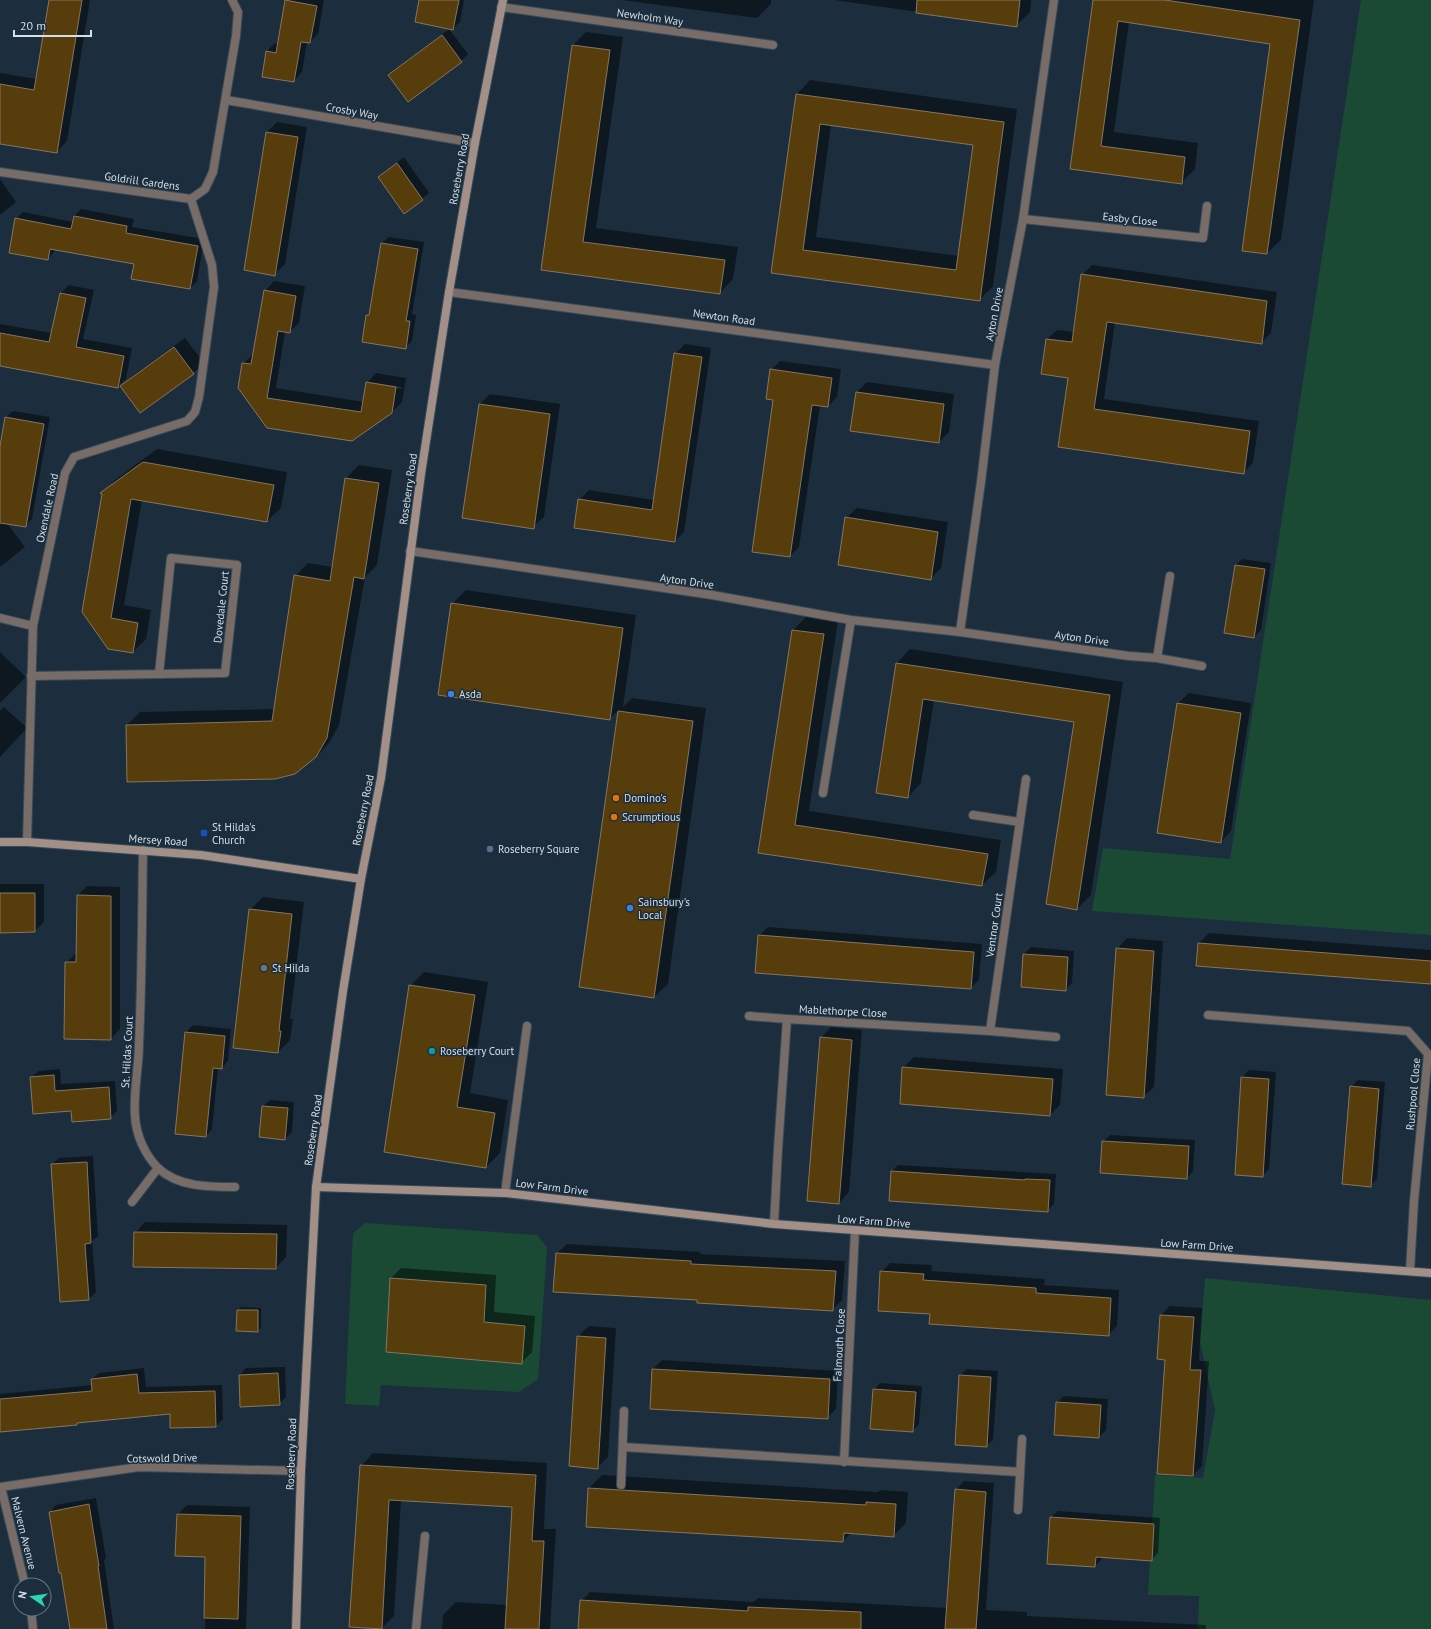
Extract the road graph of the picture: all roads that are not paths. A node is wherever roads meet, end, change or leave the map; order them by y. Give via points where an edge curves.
1 (232, 0) edge
2 (1054, 0) edge
3 (502, 3) edge
4 (773, 45) dead end
5 (226, 100) junction
6 (475, 143) junction
7 (0, 172) edge
8 (191, 199) junction
9 (1207, 206) dead end
10 (1023, 219) junction
11 (449, 292) junction
12 (995, 365) junction
13 (410, 551) junction
14 (1170, 576) dead end
15 (0, 618) edge
16 (851, 620) junction
17 (33, 626) junction
18 (960, 632) junction
19 (1157, 658) junction
20 (1202, 666) dead end
21 (159, 674) junction
22 (31, 676) junction
23 (1026, 779) dead end
24 (823, 793) dead end
25 (973, 815) dead end
26 (1020, 822) junction
27 (0, 842) edge
28 (27, 842) junction
29 (143, 850) junction
30 (361, 878) junction
31 (1208, 1015) dead end
32 (749, 1016) dead end
33 (787, 1019) junction
34 (527, 1026) dead end
35 (990, 1031) junction
36 (1056, 1037) dead end
37 (158, 1168) junction
38 (316, 1187) junction
39 (236, 1188) dead end
40 (505, 1193) junction
41 (132, 1202) dead end
42 (774, 1224) junction
43 (856, 1230) junction
44 (1410, 1271) junction
45 (1431, 1273) edge
46 (624, 1412) dead end
47 (1022, 1439) dead end
48 (623, 1447) junction
49 (844, 1462) junction
50 (301, 1471) junction
51 (1020, 1472) junction
52 (621, 1485) dead end
53 (0, 1487) edge
54 (1018, 1510) dead end
55 (425, 1536) dead end
56 (23, 1577) edge
57 (32, 1617) edge
58 (33, 1629) edge
59 (296, 1629) edge
60 (416, 1629) edge

1 - 5 street, Goldrill Gardens via 238,12
2 - 10 street, Ayton Drive
3 - 4 street, Newholm Way
3 - 6 street, Roseberry Road
5 - 6 street, Crosby Way
5 - 8 street, Goldrill Gardens via 213,172 205,189
6 - 11 street, Roseberry Road
7 - 8 street, Goldrill Gardens
8 - 17 street, Oxendale Road via 212,265 214,287 199,397 194,412 187,422 74,457 65,473
9 - 10 street, Easby Close via 1203,238
10 - 12 street, Ayton Drive
11 - 12 street, Newton Road
11 - 13 street, Roseberry Road
12 - 18 street, Ayton Drive
13 - 16 street, Ayton Drive via 712,596
13 - 30 street, Roseberry Road via 380,778
14 - 19 street
15 - 17 street
16 - 18 street, Ayton Drive
16 - 24 street
17 - 22 street, Oxendale Road
18 - 19 street, Ayton Drive
19 - 20 street, Ayton Drive
21 - 21 street, Dovedale Court via 225,673 237,564 171,558
21 - 22 street, Dovedale Court
22 - 28 street, Oxendale Road
23 - 26 street, Ventnor Court
25 - 26 street
26 - 35 street, Ventnor Court
27 - 28 street, Mersey Road
28 - 29 street, Mersey Road
29 - 30 street, Mersey Road via 201,855
29 - 37 street, St. Hildas Court via 135,1116 144,1149
30 - 38 street, Roseberry Road
31 - 44 street, Rushpool Close via 1408,1031 1428,1054
32 - 33 street
33 - 35 street, Mablethorpe Close
33 - 42 street, Mablethorpe Close
34 - 40 street
35 - 36 street, Mablethorpe Close
37 - 39 street, St. Hildas Court via 174,1178 191,1184
37 - 41 street
38 - 40 street, Low Farm Drive
38 - 50 street, Roseberry Road
40 - 42 street, Low Farm Drive
42 - 43 street, Low Farm Drive
43 - 44 street, Low Farm Drive
43 - 49 street, Falmouth Close
44 - 45 street, Low Farm Drive
46 - 48 street
47 - 51 street
48 - 49 street
48 - 52 street
49 - 51 street
50 - 53 street, Cotswold Drive via 139,1467
50 - 59 street, Roseberry Road
51 - 54 street
53 - 56 street, Malvern Avenue
55 - 60 street
57 - 58 street

